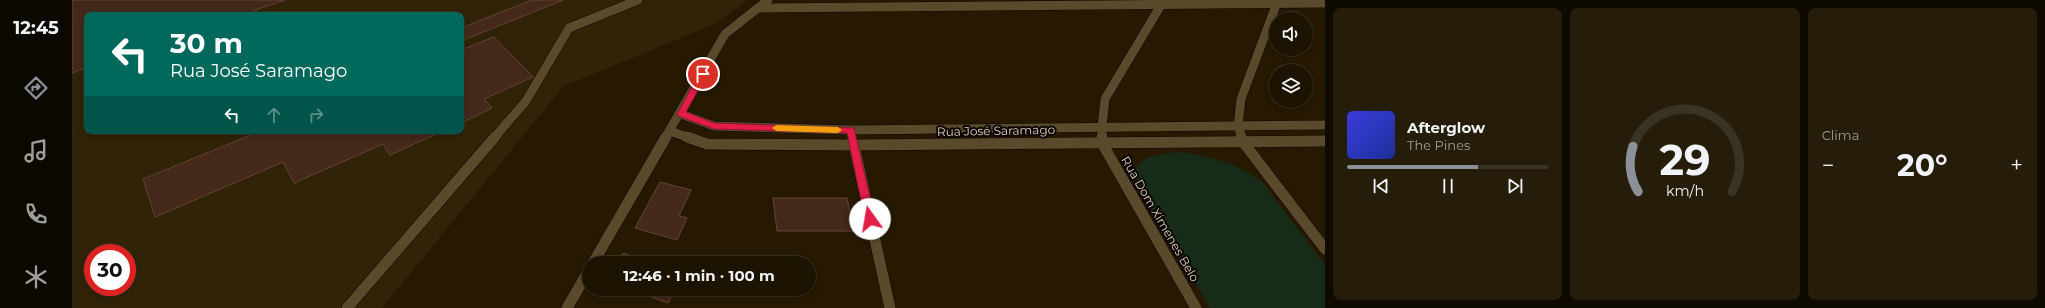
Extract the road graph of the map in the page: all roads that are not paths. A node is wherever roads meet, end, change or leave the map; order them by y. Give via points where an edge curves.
1 (638, 0) edge
2 (768, 0) edge
3 (1163, 2) edge
4 (1277, 2) edge
5 (1325, 3) edge
6 (758, 8) junction
7 (681, 114) junction
8 (1325, 125) edge
9 (1238, 126) junction
10 (1102, 127) junction
11 (850, 130) junction
12 (670, 132) junction
13 (1325, 141) edge
14 (1243, 142) junction
15 (1102, 143) junction
16 (854, 146) junction
17 (1325, 249) edge
18 (597, 256) edge
19 (582, 282) edge
20 (347, 308) edge
21 (567, 308) edge
22 (890, 308) edge
23 (1196, 308) edge

1 - 20 street via 569,28 526,101
2 - 6 street
3 - 4 street
3 - 6 street
3 - 10 street via 1106,99
4 - 5 street
4 - 9 street via 1241,99
6 - 7 street via 725,34
7 - 11 street, Rua José Saramago via 714,126
7 - 12 street
8 - 9 street, Rua José Saramago
9 - 10 street, Rua José Saramago
9 - 14 street
10 - 11 street, Rua José Saramago
10 - 15 street
11 - 16 street
12 - 16 street, Rua José Saramago via 707,144
12 - 18 street
13 - 14 street, Rua José Saramago
14 - 15 street, Rua José Saramago
14 - 17 street
15 - 16 street, Rua José Saramago
15 - 23 street, Rua Dom Ximenes Belo
16 - 22 street
19 - 21 street

